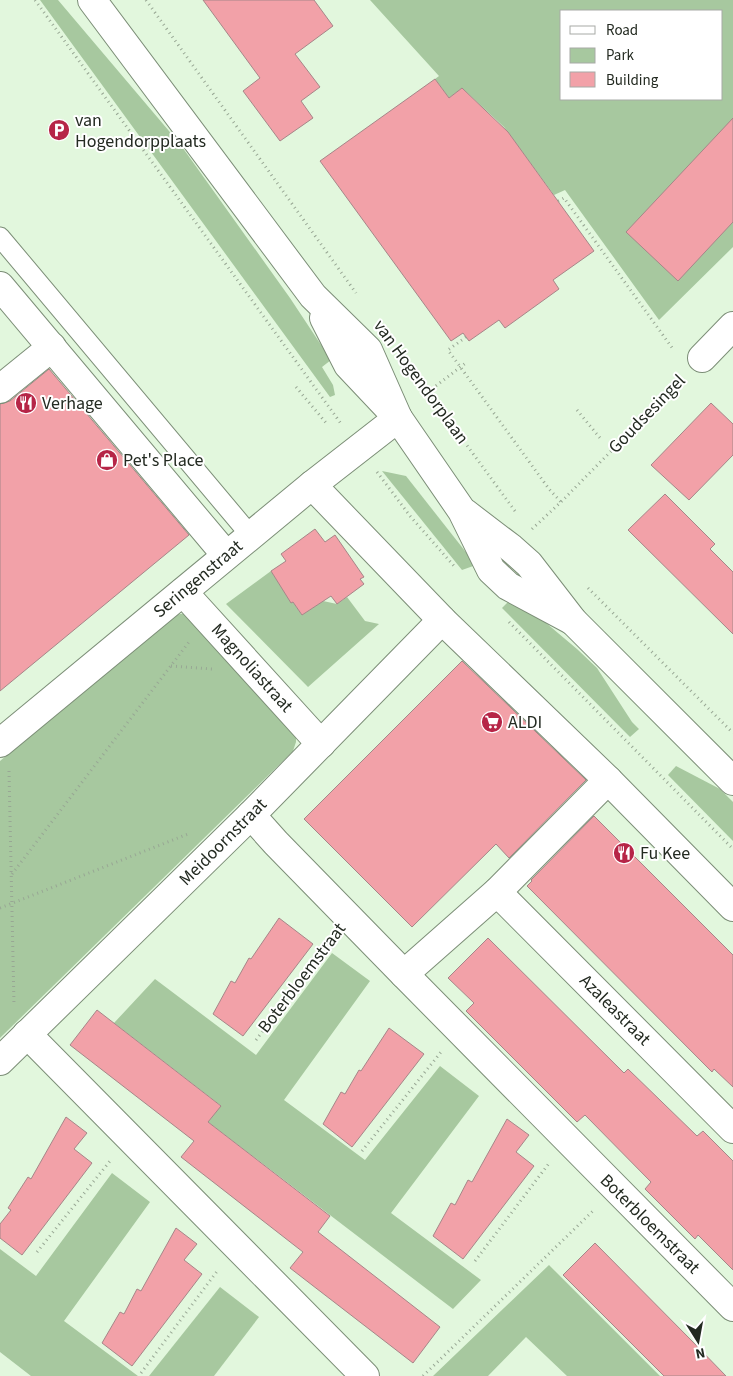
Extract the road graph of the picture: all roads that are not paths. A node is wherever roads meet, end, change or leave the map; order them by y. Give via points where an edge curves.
1 (92, 0) edge
2 (0, 237) edge
3 (0, 286) edge
4 (733, 326) edge
5 (48, 334) junction
6 (702, 358) road end
7 (0, 389) edge
8 (398, 418) junction
9 (312, 485) junction
10 (251, 536) junction
11 (226, 555) junction
12 (183, 592) junction
13 (442, 620) junction
14 (4, 740) edge
15 (322, 744) junction
16 (608, 780) junction
17 (733, 782) edge
18 (251, 816) junction
19 (497, 892) junction
20 (733, 907) edge
21 (404, 974) junction
22 (27, 1034) junction
23 (0, 1061) edge
24 (733, 1129) edge
25 (733, 1307) edge
26 (364, 1376) edge

1 - 8 street via 313,296 348,365
2 - 10 lane
3 - 5 street
4 - 6 street
5 - 7 street
5 - 11 street
8 - 9 street, Seringenstraat
8 - 17 street via 462,511 491,570 508,586 573,621
9 - 10 street, Seringenstraat
9 - 13 street
10 - 11 street, Seringenstraat
11 - 12 street, Seringenstraat
12 - 14 street, Seringenstraat
12 - 15 street, Magnoliastraat
13 - 15 street, Meidoornstraat
13 - 16 street
15 - 18 street, Meidoornstraat
16 - 19 street
16 - 20 street
18 - 21 street, Boterbloemstraat
18 - 22 street, Meidoornstraat
19 - 21 street
19 - 24 street, Azaleastraat
21 - 25 street, Boterbloemstraat
22 - 23 street, Meidoornstraat
22 - 26 street

